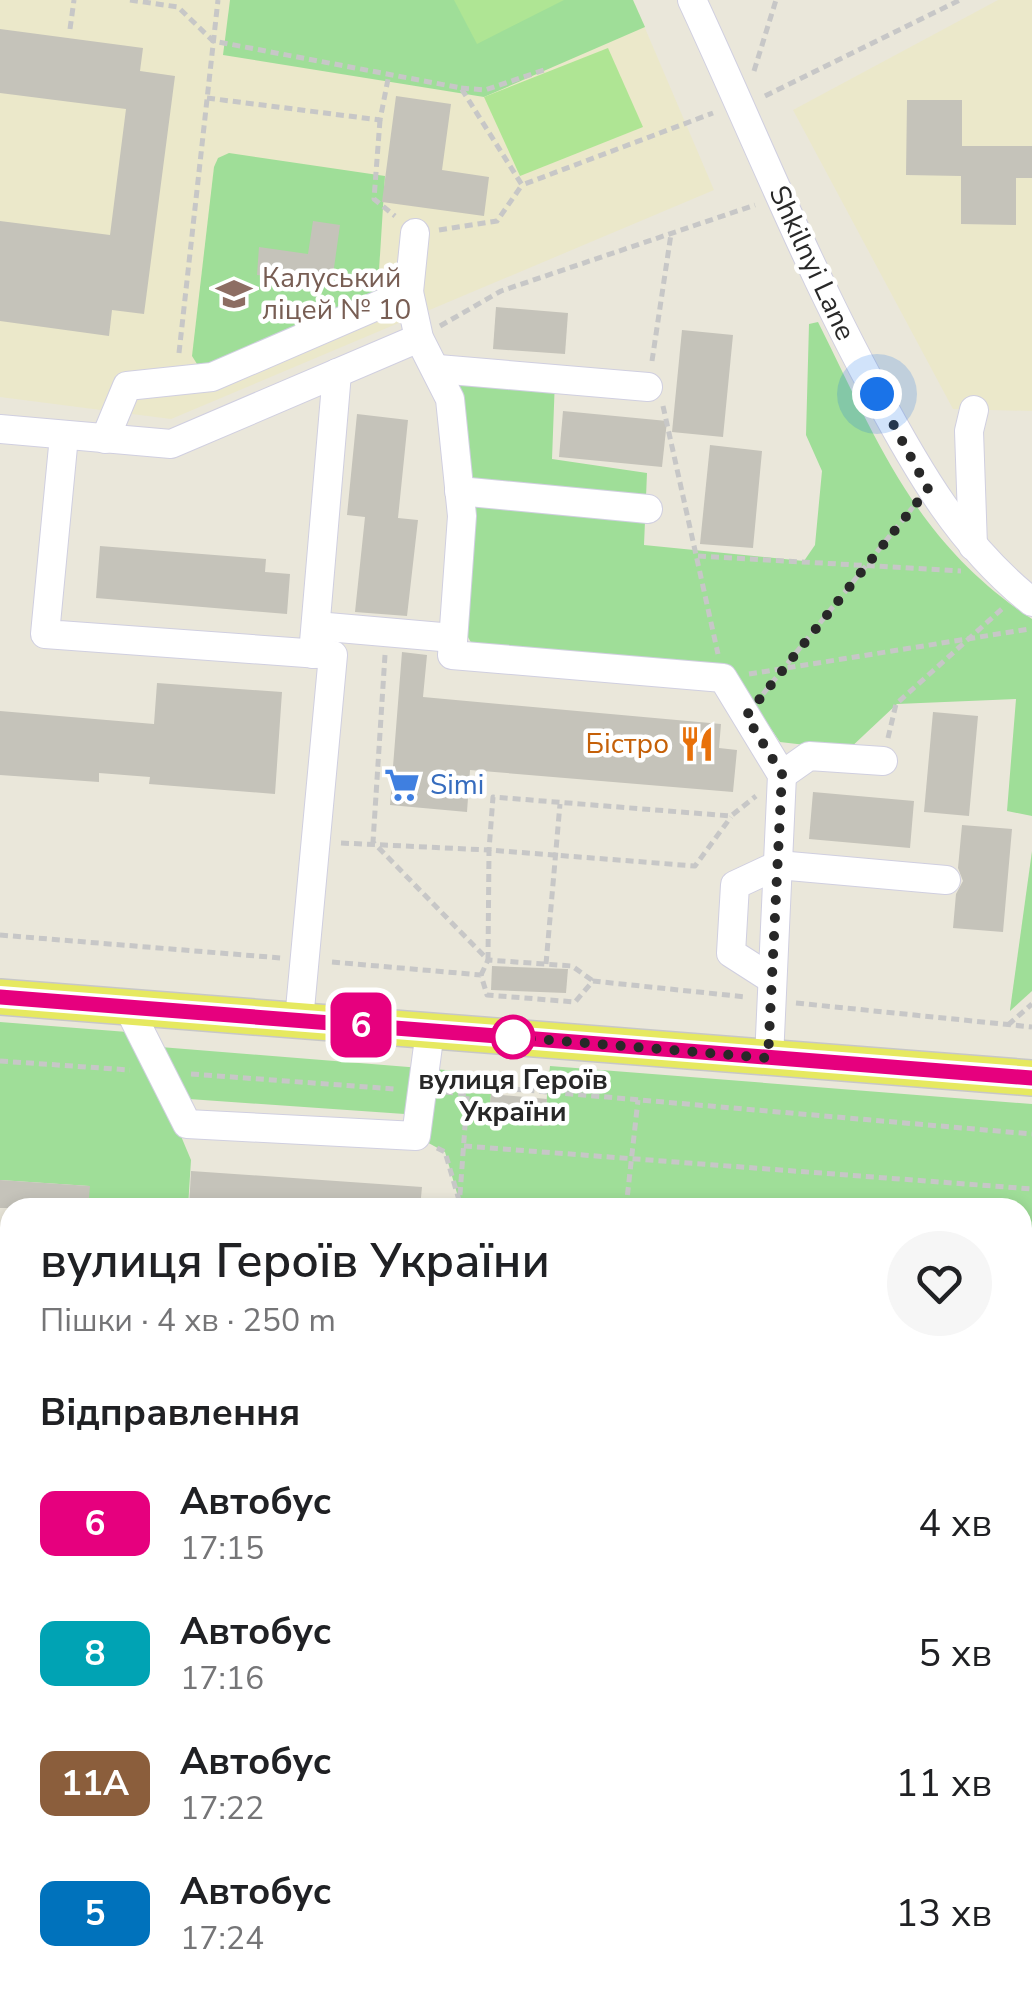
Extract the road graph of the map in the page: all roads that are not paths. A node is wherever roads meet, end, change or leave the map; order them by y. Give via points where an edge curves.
1 (692, 0) edge
2 (415, 234) road end
3 (410, 292) junction
4 (419, 338) junction
5 (438, 369) junction
6 (338, 373) junction
7 (657, 398) road end
8 (974, 410) dead end
9 (0, 428) edge
10 (64, 436) junction
11 (105, 439) junction
12 (459, 492) junction
13 (648, 509) dead end
14 (974, 559) junction
15 (1026, 598) edge
16 (453, 638) junction
17 (315, 640) junction
18 (883, 761) road end
19 (782, 774) junction
20 (778, 865) junction
21 (946, 880) dead end
22 (770, 989) junction
23 (0, 997) edge
24 (128, 1007) junction
25 (298, 1020) junction
26 (430, 1030) junction
27 (768, 1058) junction
28 (1032, 1078) edge

1 - 14 street, Shkilnyi Lane via 826,300 928,489
2 - 3 street
3 - 4 street
3 - 11 street via 212,377 126,386
4 - 5 street
4 - 6 street
5 - 7 street
5 - 12 street via 450,400
6 - 11 street via 171,444
6 - 17 street
8 - 14 street
9 - 10 street
10 - 11 street
10 - 17 street via 45,634
12 - 13 street
12 - 16 street
14 - 15 street, Shkilnyi Lane
16 - 17 street via 386,632
16 - 19 street via 452,655 724,678
17 - 25 street via 333,656
18 - 19 street via 809,756
19 - 20 street
20 - 21 street
20 - 22 street
20 - 22 street via 734,885 731,953
22 - 27 street
23 - 24 main road
24 - 25 main road
24 - 26 street via 188,1124 416,1136
25 - 26 main road
26 - 27 main road
27 - 28 main road

